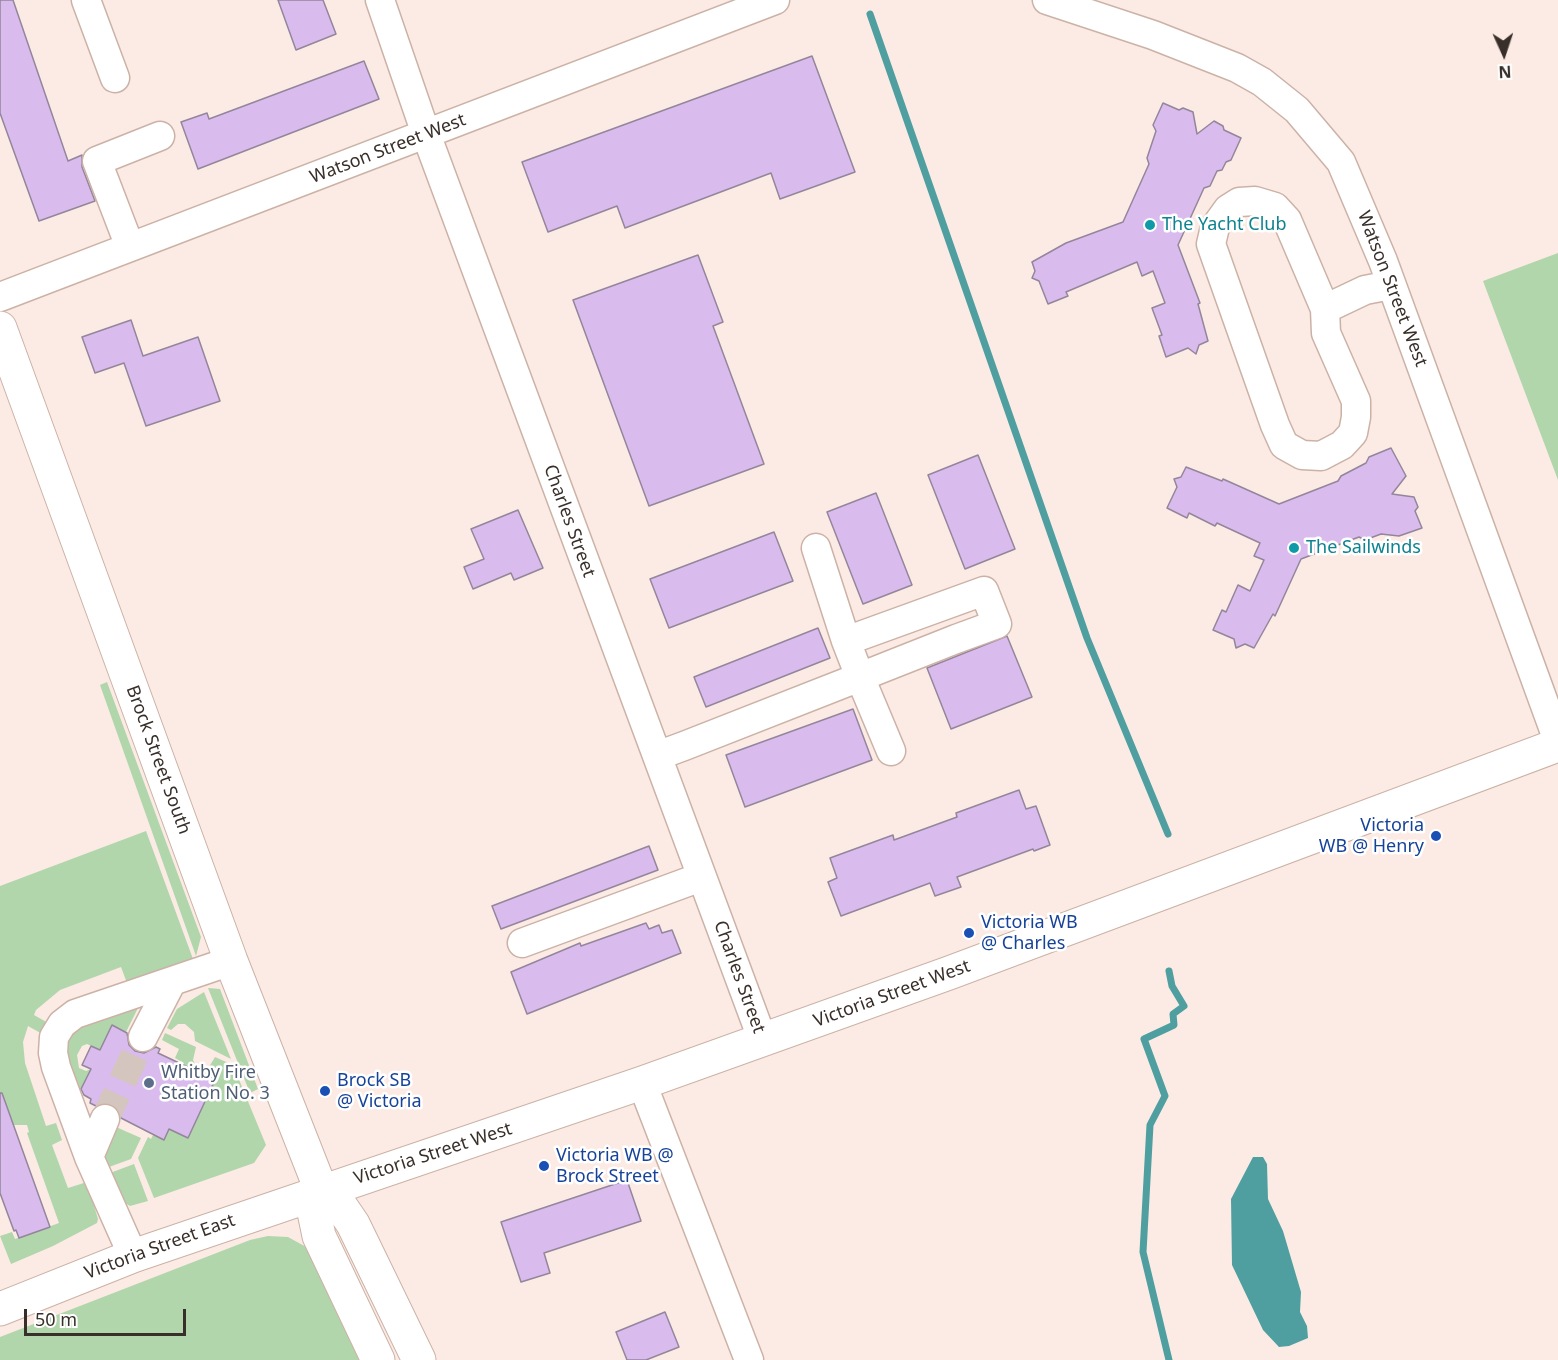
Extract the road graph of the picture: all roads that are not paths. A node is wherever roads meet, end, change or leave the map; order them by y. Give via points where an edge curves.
1 (86, 0) edge
2 (380, 0) edge
3 (775, 0) edge
4 (1063, 2) edge
5 (115, 78) dead end
6 (426, 134) junction
7 (160, 136) dead end
8 (130, 247) junction
9 (1391, 285) junction
10 (0, 297) edge
11 (1325, 309) junction
12 (0, 328) edge
13 (816, 548) dead end
14 (846, 641) junction
15 (860, 676) junction
16 (1558, 741) edge
17 (1558, 745) edge
18 (891, 751) dead end
19 (657, 756) junction
20 (701, 877) junction
21 (522, 943) dead end
22 (231, 962) junction
23 (171, 982) junction
24 (144, 1037) tunnel mouth
25 (763, 1041) junction
26 (642, 1083) junction
27 (105, 1119) tunnel mouth
28 (89, 1157) junction
29 (321, 1190) junction
30 (133, 1256) junction
31 (0, 1309) edge
32 (378, 1360) edge
33 (419, 1360) edge
34 (748, 1360) edge

1 - 5 street
2 - 6 street, Charles Street
3 - 6 street, Watson Street West
4 - 9 street, Watson Street West via 1237,68 1297,110 1341,162
6 - 8 street, Watson Street West
6 - 19 street, Charles Street
7 - 8 street via 97,161
8 - 10 street, Watson Street West
9 - 11 street via 1365,290
9 - 16 street, Watson Street West
11 - 11 street via 1326,333 1356,401 1356,417 1353,433 1342,445 1322,456 1302,455 1284,445 1275,425 1211,244 1215,227 1228,208 1239,202 1255,201 1275,207 1287,219
12 - 22 main road, Brock Street South
13 - 14 street
14 - 15 street
14 - 15 street via 984,591 997,624
15 - 18 street
15 - 19 street
17 - 25 main road, Victoria Street West
19 - 20 street, Charles Street
20 - 21 street
20 - 25 street, Charles Street
22 - 23 street
22 - 29 main road, Brock Street South
23 - 24 street
23 - 28 street via 75,1014 58,1030 52,1045 53,1060
25 - 26 main road, Victoria Street West
26 - 29 main road, Victoria Street West
26 - 34 street
27 - 28 street
28 - 30 street
29 - 30 main road, Victoria Street East
29 - 32 main road via 314,1212 319,1236
29 - 33 main road, Brock Street South via 338,1202 353,1224
30 - 31 main road, Victoria Street East

